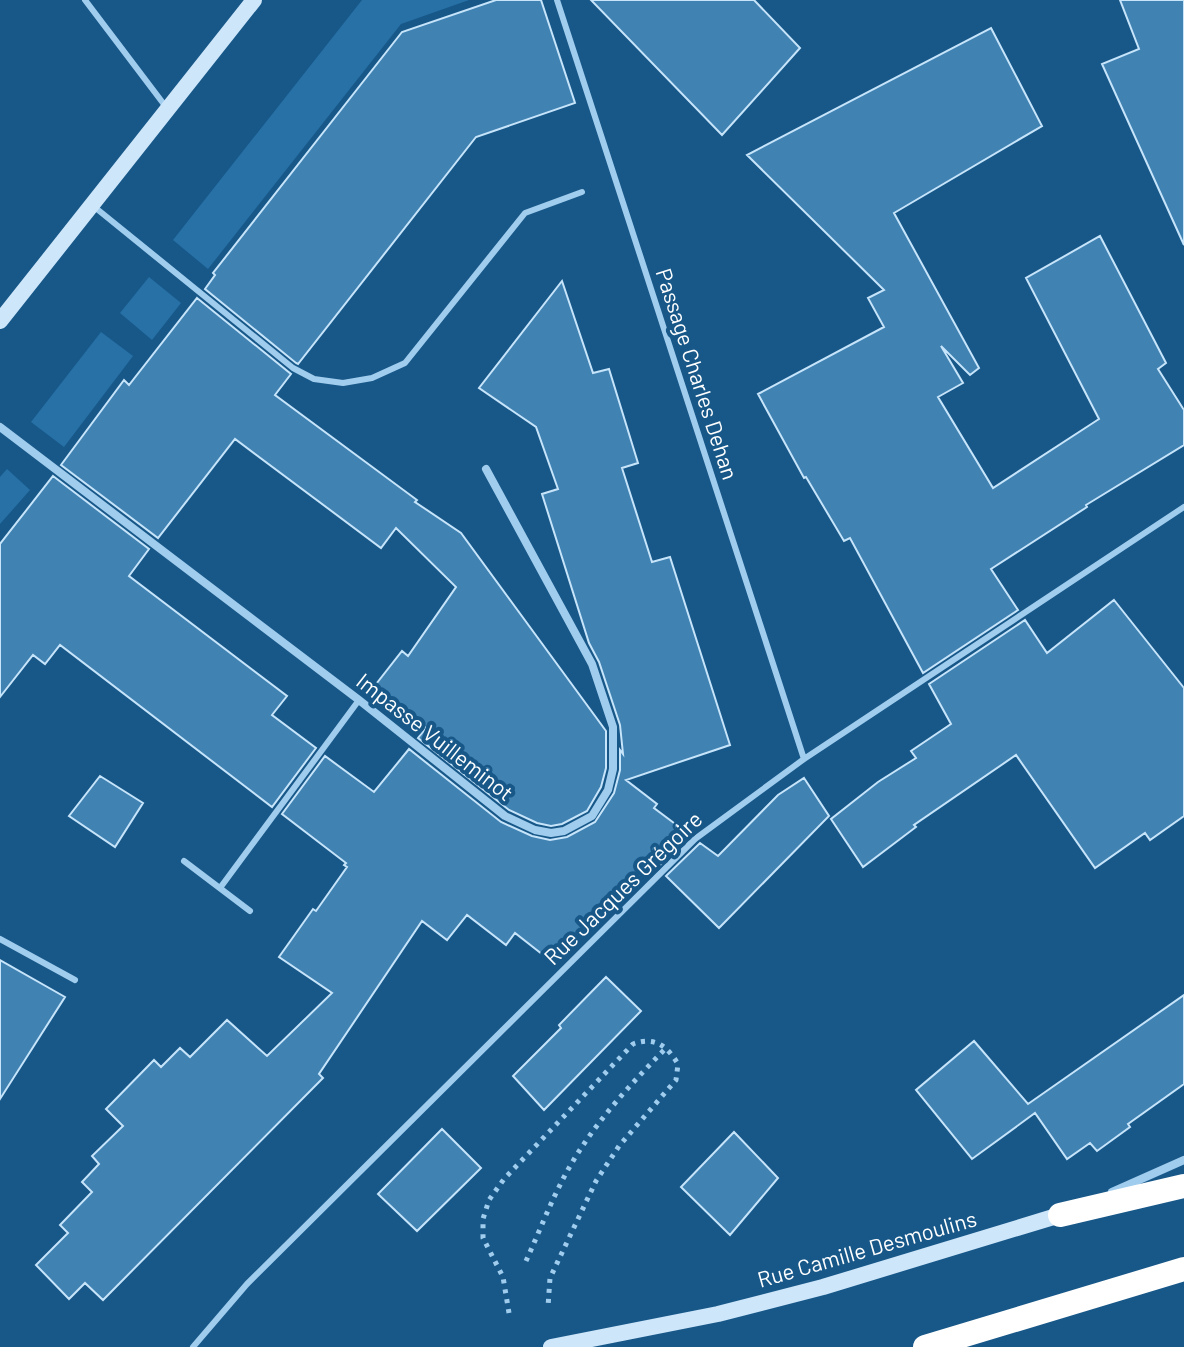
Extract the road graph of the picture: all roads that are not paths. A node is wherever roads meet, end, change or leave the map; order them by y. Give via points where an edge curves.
1 (85, 0) edge
2 (254, 0) edge
3 (557, 0) edge
4 (168, 110) junction
5 (582, 192) dead end
6 (92, 205) junction
7 (0, 321) edge
8 (0, 427) edge
9 (486, 469) dead end
10 (1184, 507) edge
11 (359, 700) junction
12 (804, 759) junction
13 (184, 861) dead end
14 (220, 888) junction
15 (250, 911) dead end
16 (0, 939) edge
17 (75, 980) dead end
18 (1184, 1160) edge
19 (1184, 1186) edge
20 (1060, 1215) junction
21 (1184, 1269) edge
22 (193, 1347) edge
23 (551, 1347) edge
24 (925, 1347) edge

1 - 4 lane
2 - 4 main road
3 - 12 lane, Passage Charles Dehan
4 - 6 main road
5 - 6 lane via 525,213 405,363 372,378 343,383 314,379 293,368
6 - 7 main road
8 - 11 street, Impasse Vuilleminot
9 - 11 street, Impasse Vuilleminot via 606,698 613,727 613,769 600,805 592,816 564,831 521,825
10 - 12 lane, Rue Jacques Grégoire
11 - 14 lane
12 - 22 lane, Rue Jacques Grégoire via 695,839 247,1284
13 - 14 lane
14 - 15 lane
16 - 17 lane
18 - 20 street, Rue Camille Desmoulins
19 - 20 highway
20 - 23 main road, Rue Camille Desmoulins via 823,1287
21 - 24 highway

